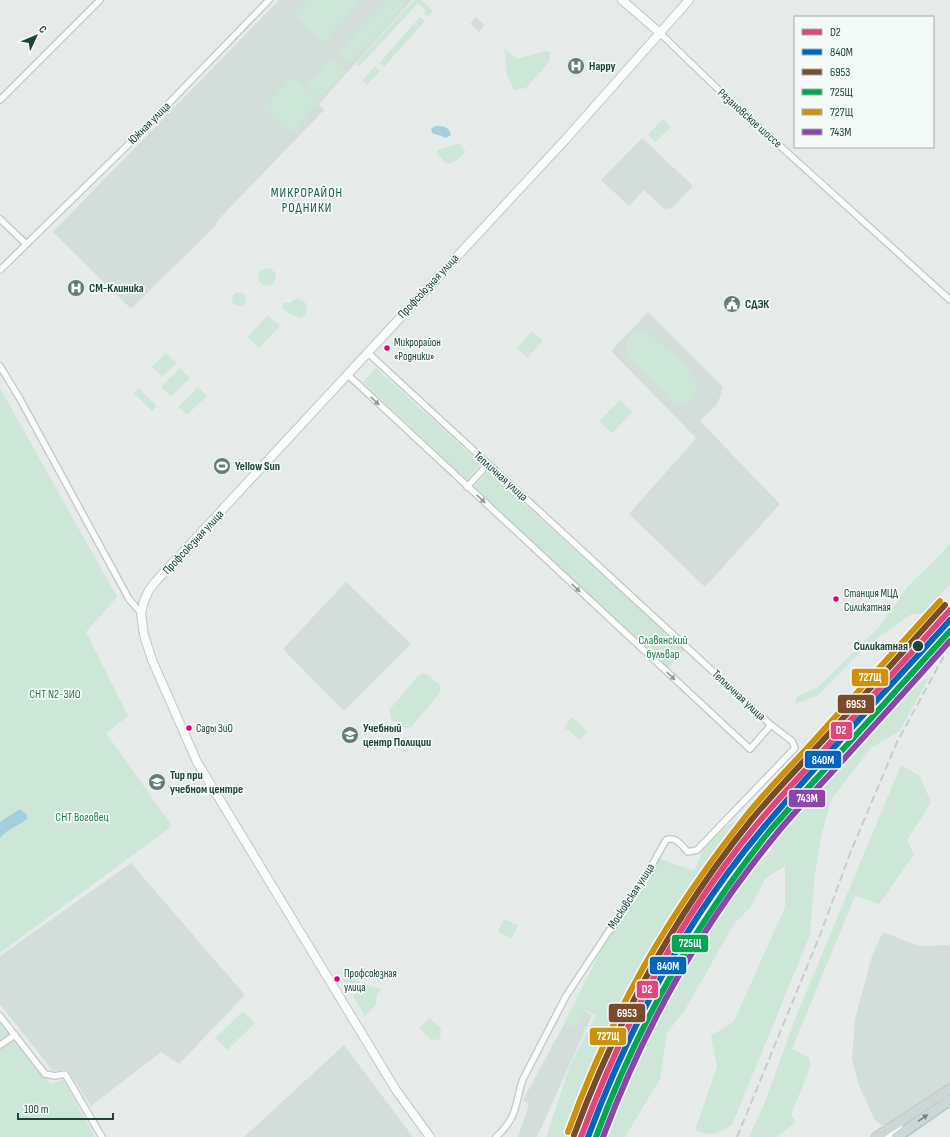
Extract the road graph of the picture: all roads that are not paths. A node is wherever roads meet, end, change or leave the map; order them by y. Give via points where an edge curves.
1 (100, 0) edge
2 (269, 0) edge
3 (622, 0) edge
4 (688, 0) edge
5 (660, 33) junction
6 (0, 100) edge
7 (0, 219) edge
8 (26, 244) junction
9 (0, 270) edge
10 (950, 300) edge
11 (367, 352) junction
12 (0, 366) edge
13 (347, 374) junction
14 (488, 464) junction
15 (467, 486) junction
16 (142, 612) junction
17 (771, 725) junction
18 (0, 1016) edge
19 (15, 1035) junction
20 (0, 1045) edge
21 (950, 1089) edge
22 (950, 1100) edge
23 (900, 1122) junction
24 (102, 1137) edge
25 (430, 1137) edge
26 (496, 1137) edge
27 (876, 1137) edge
28 (889, 1137) edge
29 (896, 1137) edge

1 - 6 street
2 - 8 street, Южная улица via 138,135
3 - 5 main road, Рязановское шоссе
4 - 5 main road, Профсоюзная улица
5 - 10 street, Рязановское шоссе via 725,96
5 - 11 main road, Профсоюзная улица
7 - 8 street
8 - 9 street, Южная улица
11 - 13 main road, Профсоюзная улица
11 - 14 street, Тепличная улица
12 - 16 street via 129,599
13 -> 15 street, Тепличная улица
13 - 16 main road, Профсоюзная улица via 153,585 144,601
14 - 15 street
14 - 17 street, Тепличная улица
15 -> 17 street, Тепличная улица via 750,749
16 - 25 main road, Профсоюзная улица via 144,635 152,660 197,762 396,1090
17 - 26 street, Московская улица via 792,741 795,748 697,850 688,852 676,840 666,840 648,872 566,996 524,1079 516,1110
18 - 19 street
19 - 20 street
19 - 24 street via 45,1074 65,1074
21 - 23 main road
29 -> 22 main road
23 - 27 main road
23 - 28 main road

